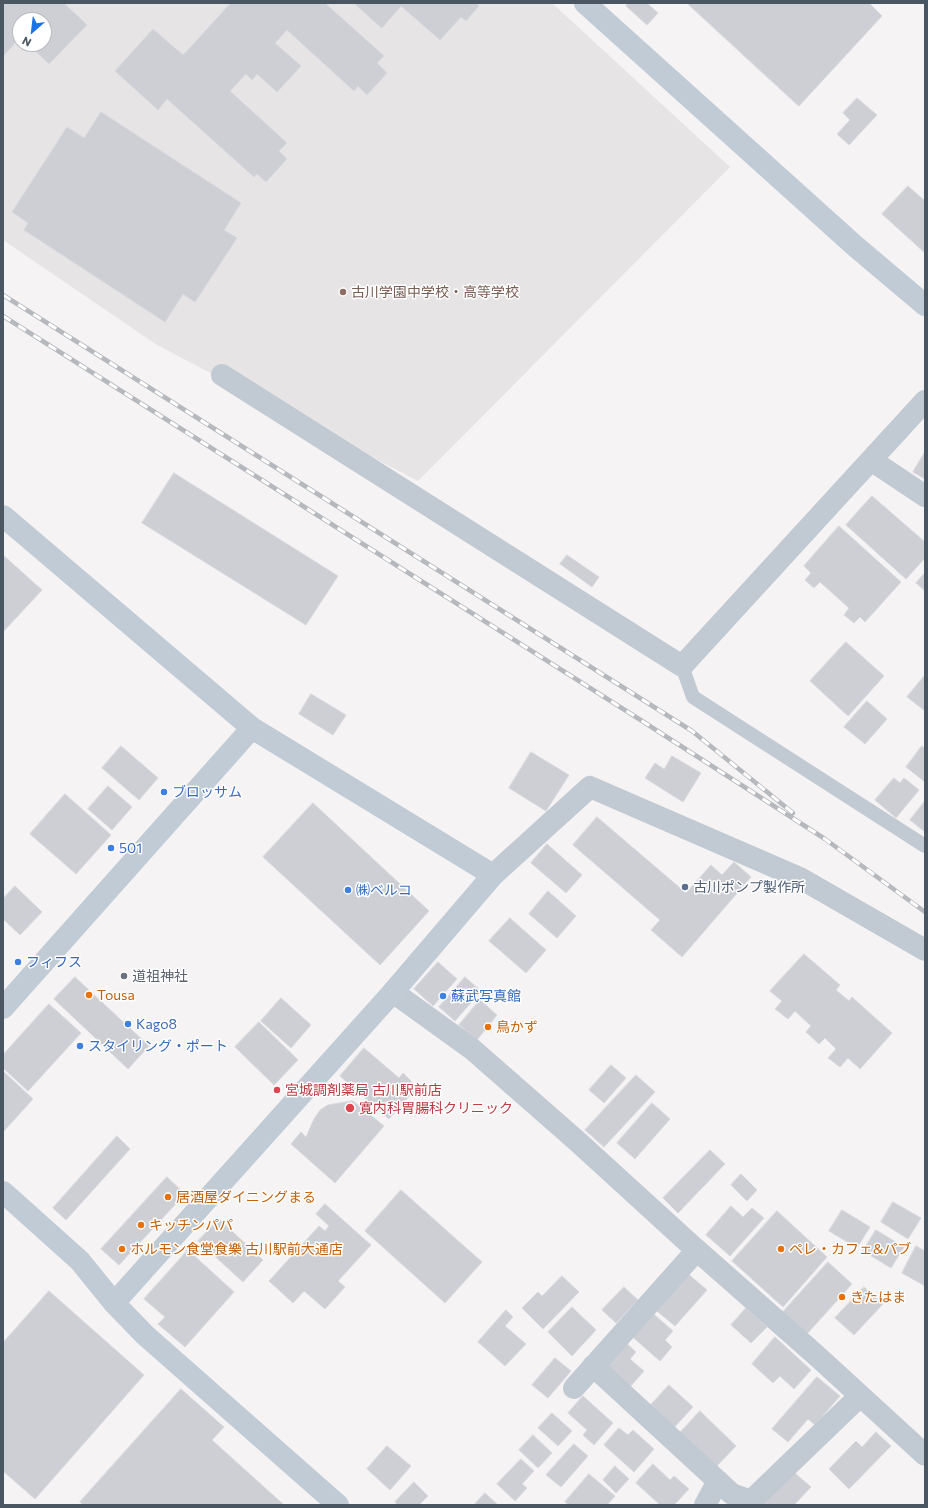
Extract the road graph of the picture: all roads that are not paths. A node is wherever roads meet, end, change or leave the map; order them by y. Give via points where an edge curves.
1 (584, 3) edge
2 (925, 305) edge
3 (222, 375) dead end
4 (925, 401) edge
5 (871, 460) junction
6 (925, 496) edge
7 (3, 516) edge
8 (682, 666) junction
9 (252, 728) junction
10 (925, 846) edge
11 (493, 875) junction
12 (925, 950) edge
13 (393, 992) junction
14 (3, 1008) edge
15 (3, 1192) edge
16 (697, 1250) junction
17 (114, 1303) junction
18 (593, 1366) junction
19 (574, 1388) dead end
20 (860, 1396) junction
21 (925, 1455) edge
22 (718, 1481) junction
23 (338, 1505) edge
24 (705, 1505) edge

1 - 2 street via 855,246
3 - 8 street
4 - 5 street
5 - 6 street
5 - 8 street
7 - 9 street
8 - 10 lane via 693,697
9 - 11 street
9 - 14 street
11 - 12 street via 590,787 800,878
11 - 13 street
13 - 16 street via 472,1049 577,1140
13 - 17 street
15 - 17 street via 80,1261
16 - 18 street
16 - 20 street
17 - 23 street via 145,1334
18 - 19 street
18 - 22 street
20 - 21 street
20 - 22 street via 751,1501 732,1494
22 - 24 street

